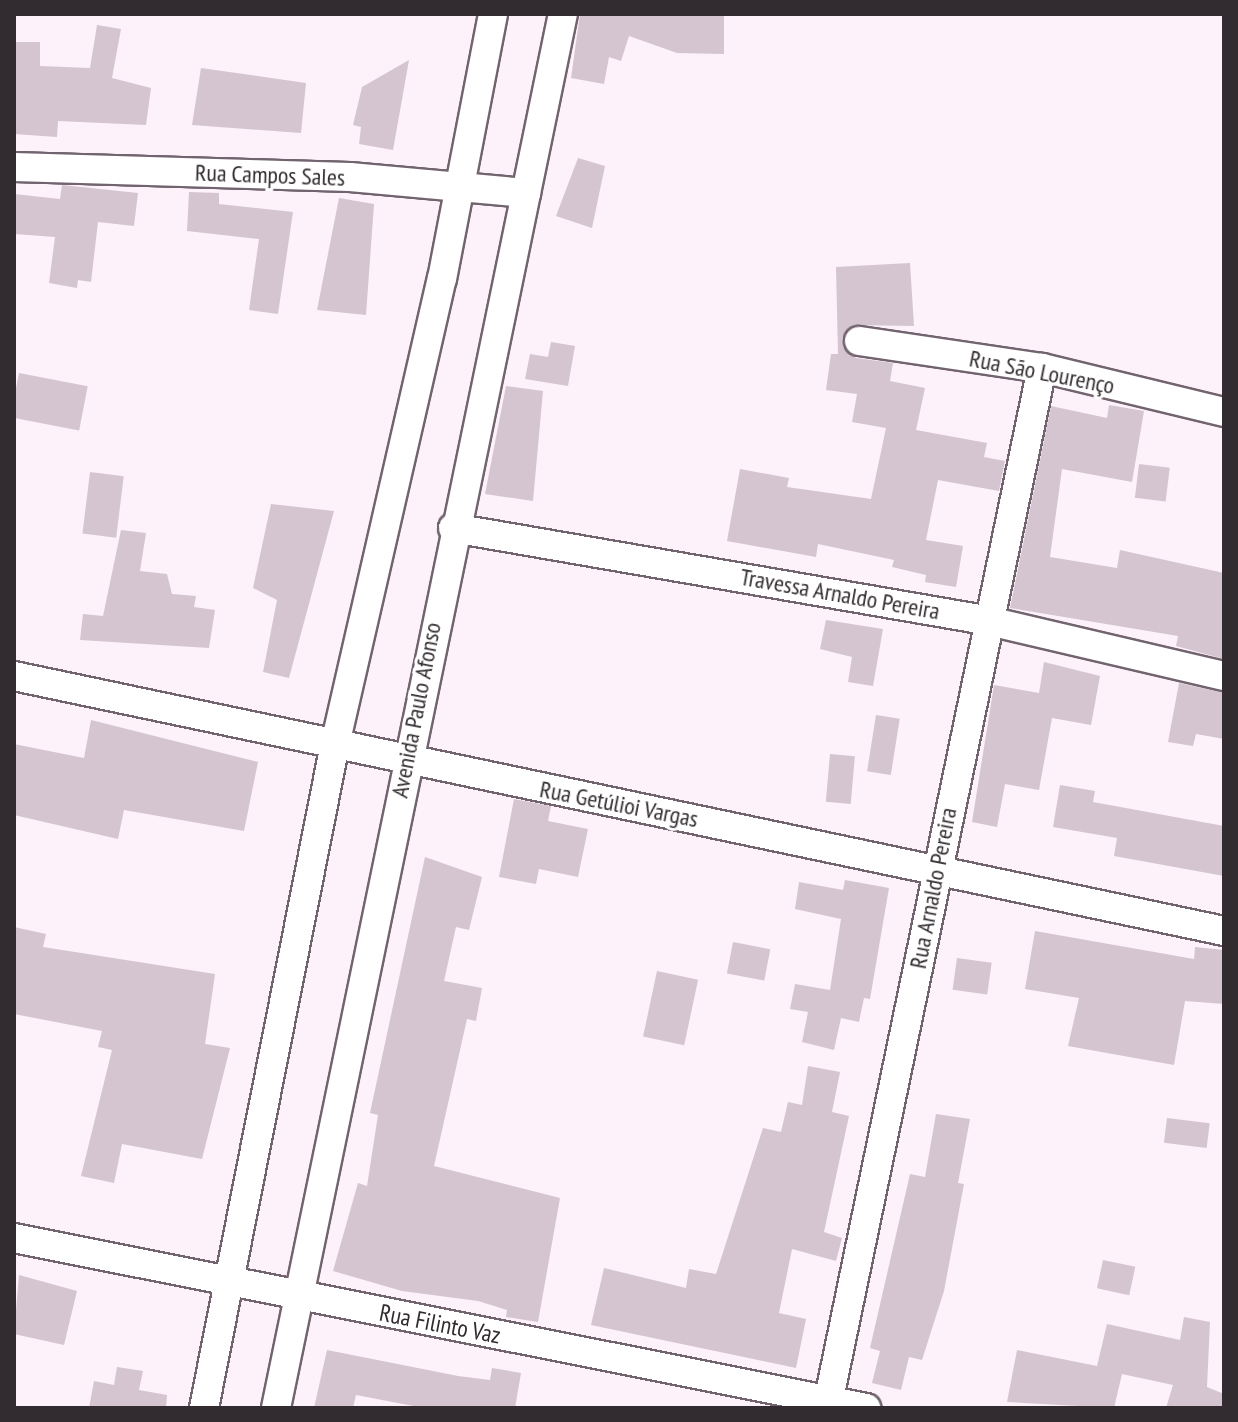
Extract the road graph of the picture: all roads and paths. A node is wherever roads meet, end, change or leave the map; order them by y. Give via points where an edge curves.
1 (493, 14) edge
2 (563, 14) edge
3 (14, 167) edge
4 (459, 185) junction
5 (526, 193) junction
6 (859, 341) dead end
7 (1042, 368) junction
8 (1224, 412) edge
9 (453, 528) junction
10 (985, 620) junction
11 (14, 676) edge
12 (1224, 676) edge
13 (334, 749) junction
14 (406, 760) junction
15 (937, 871) junction
16 (1224, 931) edge
17 (14, 1238) edge
18 (229, 1279) junction
19 (299, 1296) junction
20 (827, 1404) edge
21 (204, 1408) edge
22 (276, 1408) edge
23 (866, 1408) edge

1 - 4 street
2 - 5 street, Avenida Paulo Afonso
3 - 4 street, Rua Campos Sales
4 - 5 street, Rua Campos Sales
4 - 13 street via 396,489
5 - 9 street, Avenida Paulo Afonso
6 - 7 street, Rua São Lourenço
7 - 8 street, Rua São Lourenço
7 - 10 street, Rua Arnaldo Pereira
9 - 10 street, Travessa Arnaldo Pereira
9 - 14 street, Avenida Paulo Afonso
10 - 12 street, Travessa Arnaldo Pereira
10 - 15 street, Rua Arnaldo Pereira
11 - 13 street, Rua Getúlioi Vargas
13 - 14 street, Rua Getúlioi Vargas
13 - 18 street
14 - 15 street, Rua Getúlioi Vargas
14 - 19 street, Avenida Paulo Afonso
15 - 16 street, Rua Getúlioi Vargas
15 - 20 street, Rua Arnaldo Pereira
17 - 18 street, Rua Filinto Vaz
18 - 19 street, Rua Filinto Vaz
18 - 21 street
19 - 20 street, Rua Filinto Vaz
19 - 22 street, Avenida Paulo Afonso
20 - 23 street, Rua Filinto Vaz

